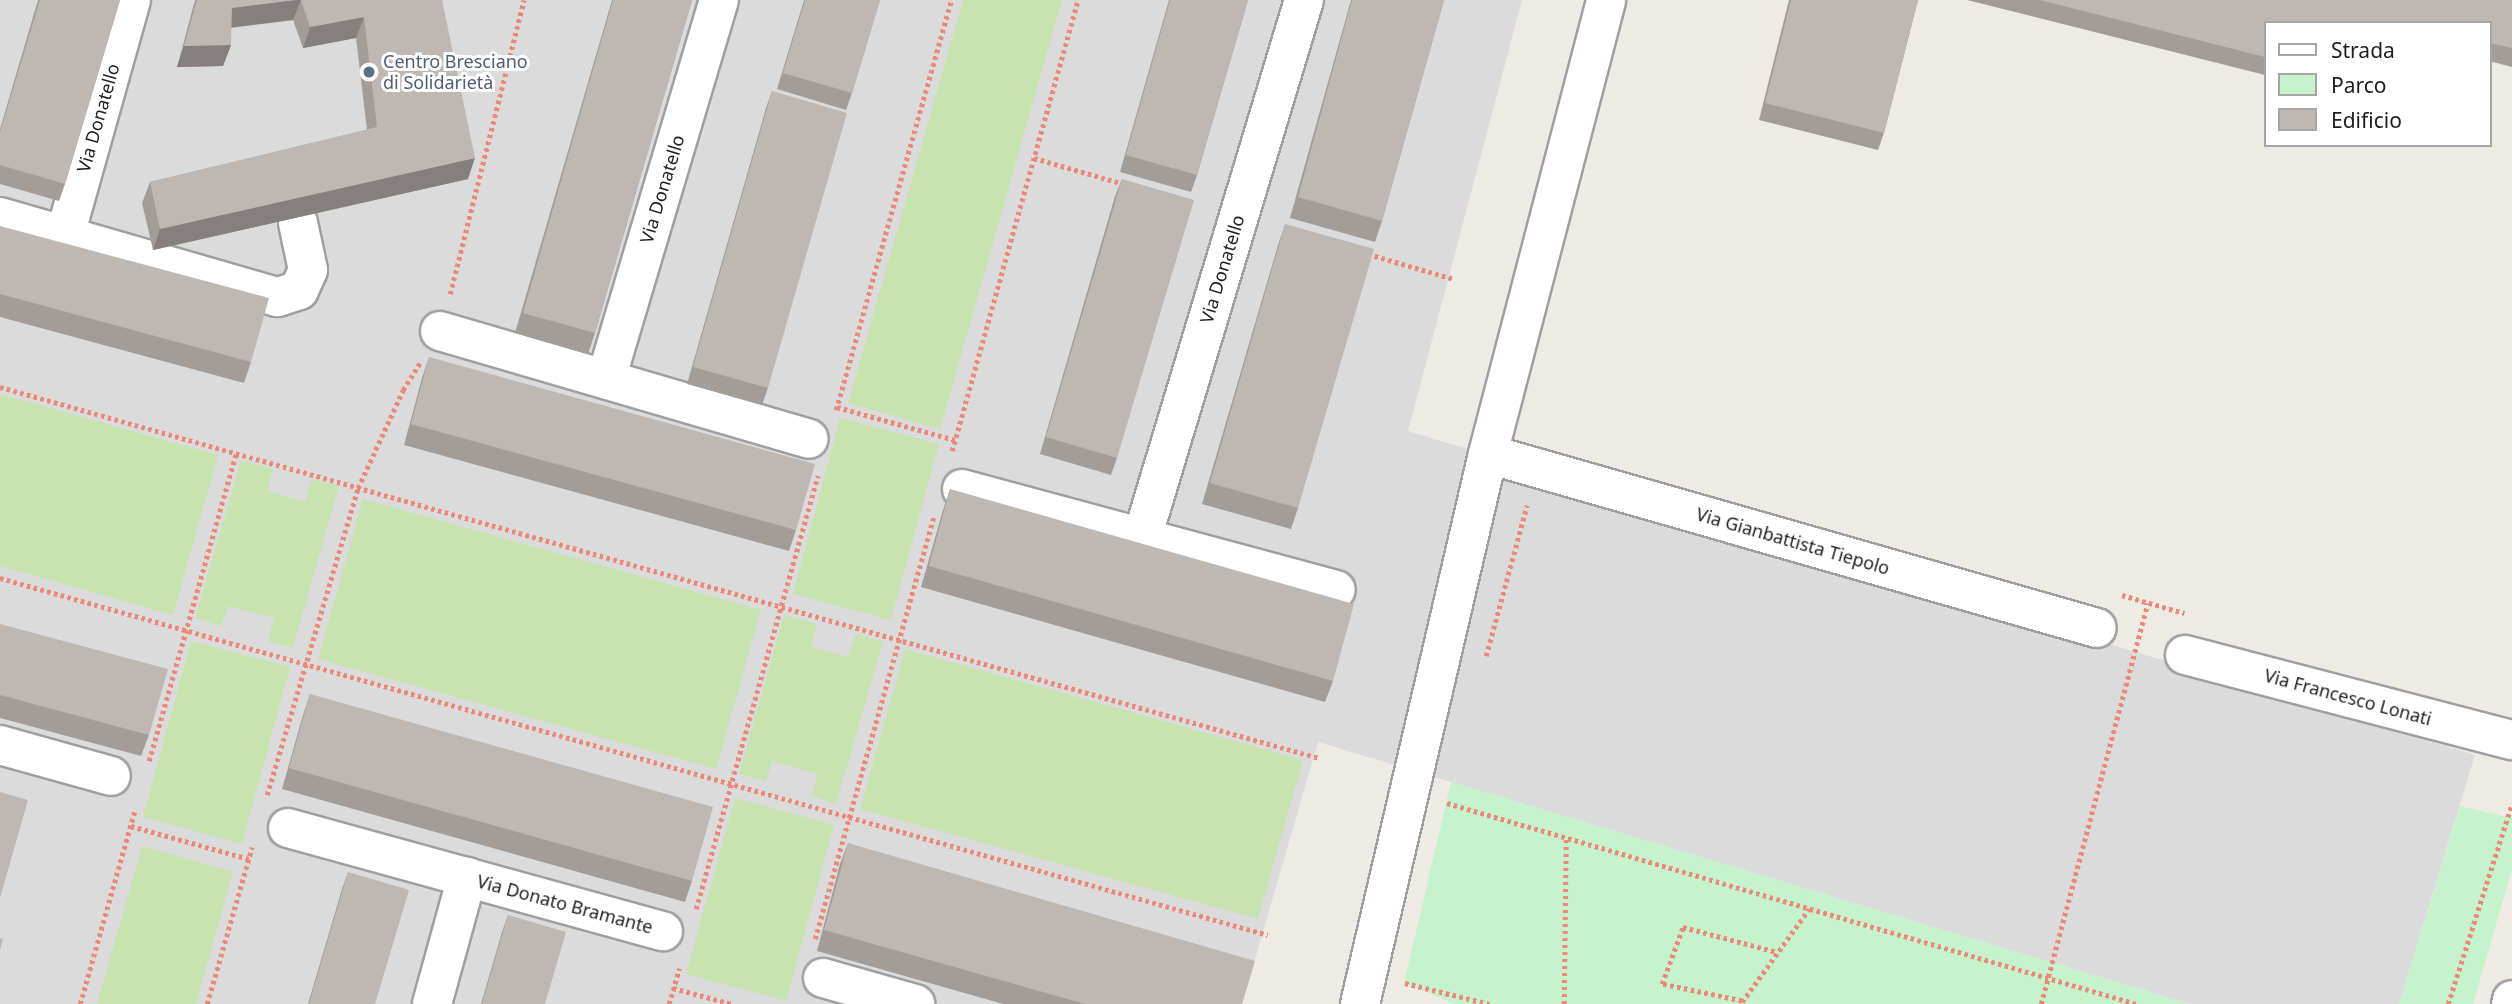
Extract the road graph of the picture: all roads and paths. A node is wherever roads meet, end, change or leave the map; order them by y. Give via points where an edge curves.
1 (131, 0) edge
2 (524, 0) edge
3 (719, 0) edge
4 (951, 0) edge
5 (1304, 0) edge
6 (1606, 0) edge
7 (0, 217) edge
8 (298, 223) edge
9 (65, 236) junction
10 (440, 331) junction
11 (606, 379) junction
12 (0, 387) edge
13 (837, 407) junction
14 (955, 440) dead end
15 (821, 442) junction
16 (236, 453) junction
17 (1488, 454) junction
18 (358, 488) junction
19 (962, 489) edge
20 (1142, 538) junction
21 (0, 578) edge
22 (1336, 590) dead end
23 (2148, 603) dead end
24 (781, 606) junction
25 (2097, 628) dead end
26 (186, 630) junction
27 (2185, 654) dead end
28 (304, 663) junction
29 (2512, 740) edge
30 (0, 745) edge
31 (1319, 758) dead end
32 (129, 774) joint
33 (731, 784) junction
34 (1409, 792) junction
35 (2512, 804) edge
36 (136, 806) dead end
37 (276, 817) joint
38 (131, 826) junction
39 (1566, 838) junction
40 (252, 846) dead end
41 (249, 859) junction
42 (467, 877) junction
43 (1809, 909) junction
44 (1268, 935) dead end
45 (679, 936) junction
46 (1777, 952) junction
47 (823, 978) dead end
48 (2048, 979) junction
49 (1404, 983) dead end
50 (673, 988) junction
51 (1363, 1003) edge
52 (1741, 1003) edge
53 (80, 1004) edge
54 (207, 1004) edge
55 (432, 1004) edge
56 (668, 1004) edge
57 (732, 1004) edge
58 (915, 1004) edge
59 (1489, 1004) edge
60 (1564, 1004) edge
61 (2041, 1004) edge
62 (2137, 1004) edge
63 (2448, 1004) edge

1 - 9 street, Via Donatello
2 - 10 path
3 - 11 street, Via Donatello
4 - 13 path
5 - 20 street, Via Donatello
6 - 17 street
7 - 9 street
8 - 9 street via 308,270 299,290 278,297
10 - 11 street
10 - 18 path via 403,390
11 - 15 street
12 - 16 path
13 - 14 path
13 - 15 path
15 - 24 path
16 - 18 path
16 - 26 path
17 - 25 street, Via Gianbattista Tiepolo
17 - 34 street
18 - 24 path
18 - 28 path
19 - 20 street
20 - 22 street
21 - 26 path
23 - 48 path
24 - 31 path
24 - 33 path
26 - 28 path
26 - 32 path
27 - 29 street, Via Francesco Lonati
28 - 33 path
28 - 37 path
30 - 32 street
33 - 44 path
33 - 45 path
34 - 39 path
34 - 51 street
35 - 63 path
36 - 38 path
37 - 42 street, Via Donato Bramante
38 - 41 path
38 - 53 path
39 - 43 path
39 - 60 path
40 - 41 path
41 - 54 path
42 - 45 street, Via Donato Bramante
42 - 55 street, Via Donato Bramante
43 - 46 path
43 - 48 path
45 - 50 path
46 - 52 path
46 - 52 path via 1683,927 1662,984
47 - 58 street
48 - 61 path
48 - 62 path
49 - 59 path
50 - 56 path
50 - 57 path

